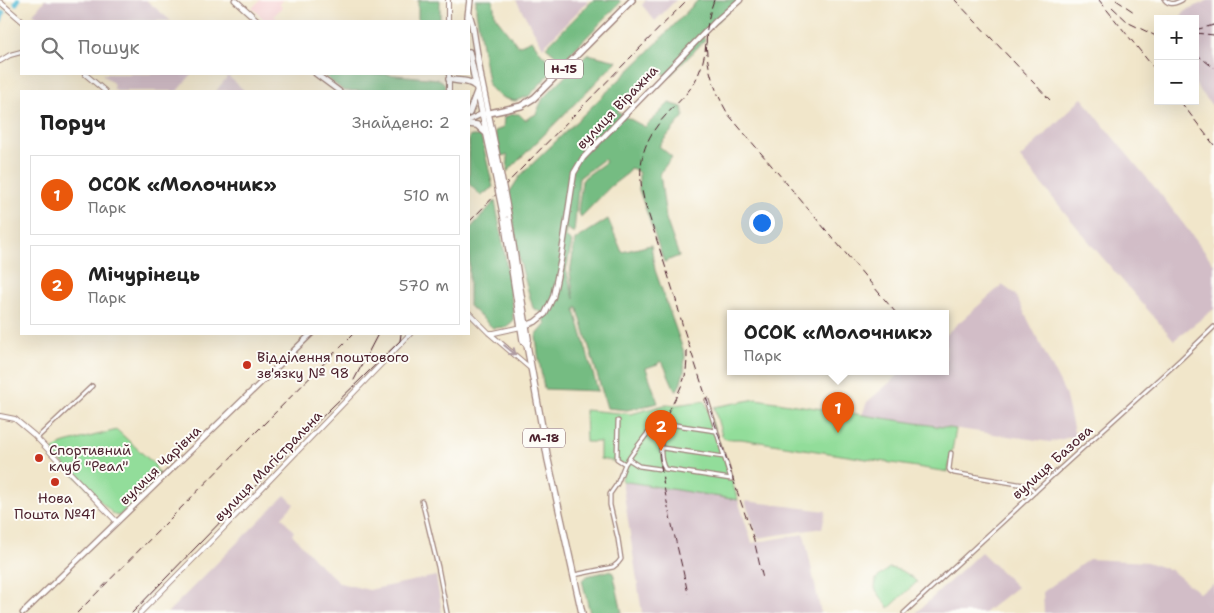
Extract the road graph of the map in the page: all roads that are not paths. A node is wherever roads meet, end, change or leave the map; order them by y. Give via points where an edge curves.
1 (234, 0) edge
2 (448, 0) edge
3 (470, 0) edge
4 (632, 0) edge
5 (740, 0) edge
6 (1165, 0) edge
7 (1182, 0) edge
8 (0, 2) edge
9 (469, 14) junction
10 (21, 20) edge
11 (257, 20) edge
12 (448, 20) edge
13 (467, 20) edge
14 (20, 52) edge
15 (470, 58) edge
16 (0, 62) edge
17 (471, 63) junction
18 (470, 69) edge
19 (86, 75) edge
20 (317, 75) edge
21 (469, 75) edge
22 (449, 77) edge
23 (461, 82) junction
24 (476, 89) junction
25 (104, 90) edge
26 (338, 90) edge
27 (449, 90) edge
28 (470, 110) edge
29 (485, 114) junction
30 (470, 120) edge
31 (470, 124) edge
32 (486, 134) junction
33 (495, 162) junction
34 (470, 314) edge
35 (524, 326) junction
36 (1214, 327) edge
37 (490, 333) junction
38 (311, 335) edge
39 (409, 335) edge
40 (530, 368) junction
41 (92, 386) dead end
42 (707, 400) dead end
43 (0, 416) edge
44 (618, 422) dead end
45 (665, 423) junction
46 (716, 431) junction
47 (37, 438) junction
48 (662, 448) dead end
49 (951, 453) dead end
50 (724, 456) junction
51 (628, 459) junction
52 (624, 464) junction
53 (660, 470) dead end
54 (1035, 492) junction
55 (422, 501) dead end
56 (117, 522) junction
57 (574, 576) junction
58 (23, 613) edge
59 (140, 613) edge
60 (447, 613) edge
61 (582, 613) edge
62 (904, 613) edge

1 - 11 main road
2 - 12 street
3 - 9 highway, М-18
4 - 29 main road, Н-15 via 534,98 521,106
5 - 35 main road, вулиця Віражна via 583,158 574,173 553,297 545,314
6 - 7 street via 1171,4
8 - 10 street
9 - 13 highway, М-18
9 - 29 highway, М-18
14 - 16 street
15 - 17 highway, М-18
17 - 18 highway
17 - 24 highway, М-18
19 - 25 street
20 - 26 main road
21 - 23 highway
22 - 23 highway
22 - 27 street
23 - 24 highway via 471,83
24 - 28 highway
24 - 29 highway, М-18
29 - 30 main road
29 - 32 highway, М-18
29 - 33 highway, М-18
31 - 32 highway via 477,125
32 - 33 highway, М-18
33 - 35 highway, М-18, bridge
34 - 37 street
35 - 37 street, вулиця Віражна
35 - 40 highway, М-18
36 - 54 street, вулиця Базова
37 -> 40 street
38 - 56 main road, вулиця Чарівна
39 - 59 street, вулиця Магістральна
40 - 57 highway, М-18
41 - 47 street
42 - 46 street
43 - 47 street via 15,419
44 - 52 street via 617,458
45 - 46 street
45 - 50 street via 661,441 665,469 732,479
45 - 51 street via 660,423 647,434
46 - 50 street
47 - 56 street
48 - 50 street
49 - 54 street via 950,471 954,473 1024,485
51 - 52 street
51 - 53 street via 639,466
52 - 57 street via 610,494 620,559 613,566
54 - 62 street, вулиця Базова
55 - 60 street
56 - 58 main road, вулиця Чарівна
57 - 61 highway, М-18

